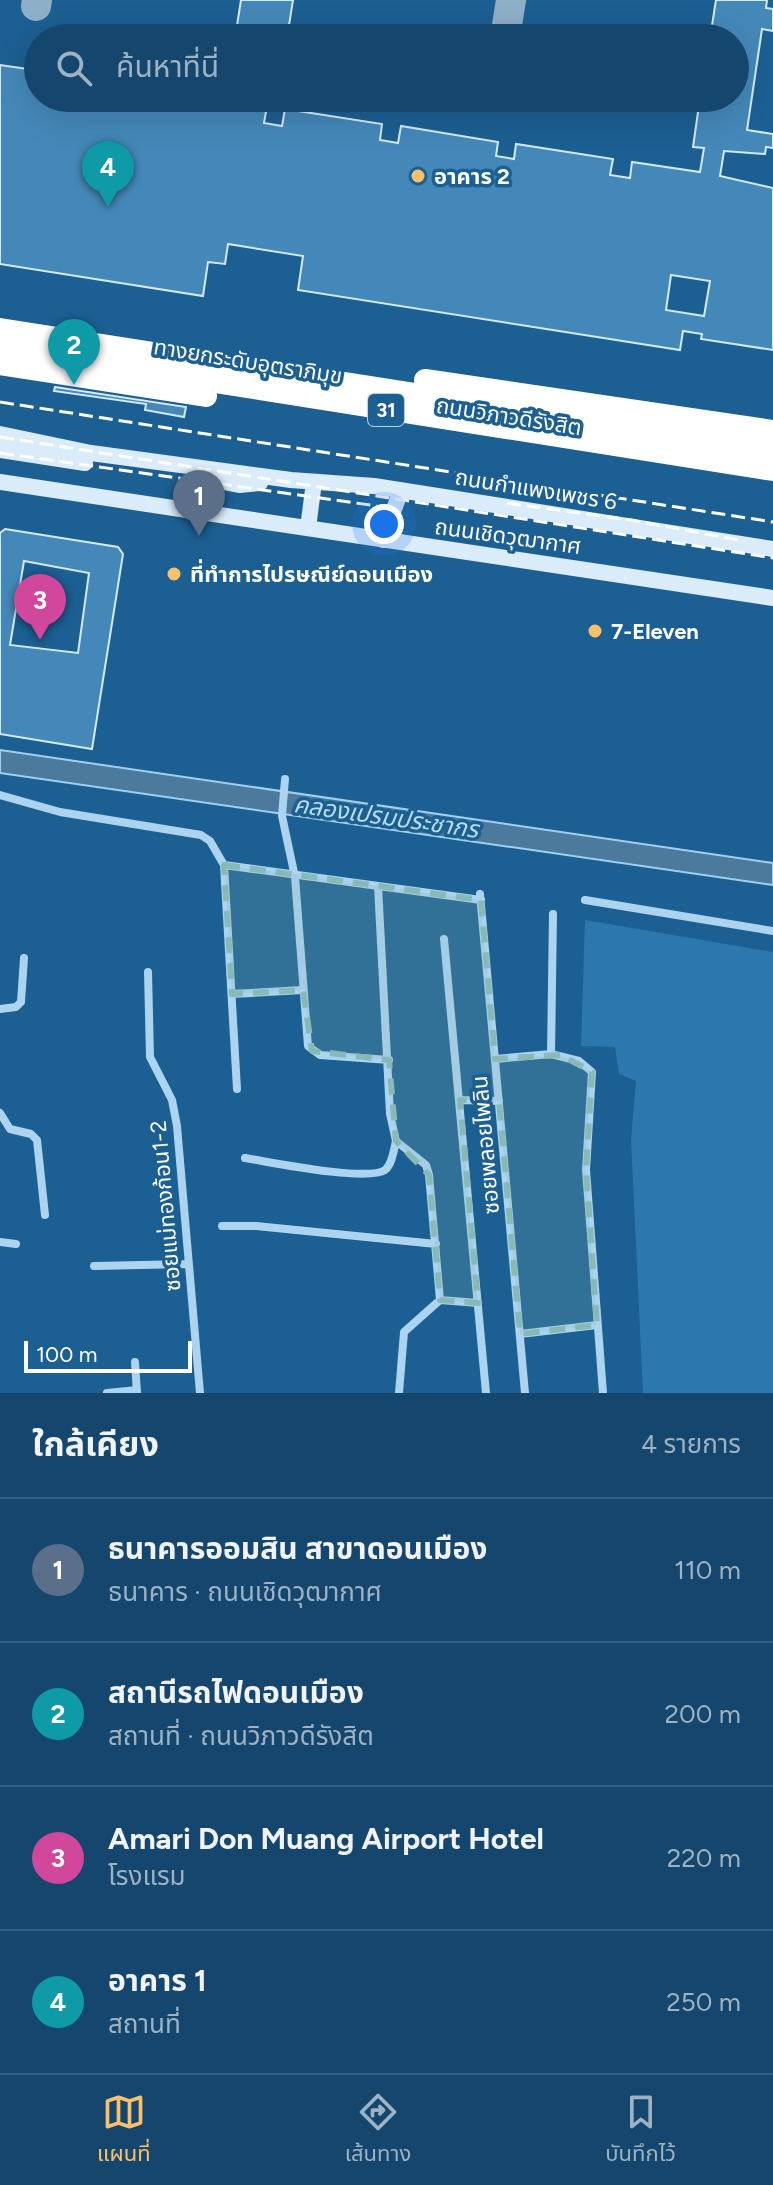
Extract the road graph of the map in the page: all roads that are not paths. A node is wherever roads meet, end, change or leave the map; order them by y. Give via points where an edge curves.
1 (0, 317) edge
2 (0, 329) edge
3 (0, 348) edge
4 (0, 364) edge
5 (773, 431) edge
6 (0, 434) edge
7 (0, 450) edge
8 (773, 450) edge
9 (773, 470) edge
10 (291, 480) junction
11 (0, 482) edge
12 (314, 482) junction
13 (773, 482) edge
14 (401, 490) junction
15 (308, 528) junction
16 (383, 540) junction
17 (773, 549) edge
18 (773, 598) edge
19 (284, 784) dead end
20 (0, 795) edge
21 (224, 865) junction
22 (295, 877) junction
23 (378, 886) junction
24 (585, 900) dead end
25 (553, 914) dead end
26 (773, 931) edge
27 (444, 939) dead end
28 (24, 958) dead end
29 (148, 972) dead end
30 (303, 990) junction
31 (232, 994) junction
32 (0, 1009) edge
33 (551, 1054) junction
34 (495, 1059) junction
35 (389, 1060) junction
36 (237, 1089) dead end
37 (460, 1100) junction
38 (499, 1101) junction
39 (0, 1113) edge
40 (396, 1141) junction
41 (245, 1158) dead end
42 (45, 1215) dead end
43 (222, 1226) dead end
44 (0, 1242) edge
45 (16, 1244) dead end
46 (436, 1244) junction
47 (188, 1264) junction
48 (94, 1266) dead end
49 (440, 1300) junction
50 (478, 1303) junction
51 (597, 1325) junction
52 (520, 1334) junction
53 (135, 1362) dead end
54 (137, 1392) edge
55 (107, 1393) edge
56 (200, 1393) edge
57 (399, 1393) edge
58 (486, 1393) edge
59 (525, 1393) edge
60 (603, 1393) edge

1 - 5 highway, ถนนวิภาวดีรังสิต / 31
2 - 8 highway, ทางยกระดับอุตราภิมุข / 31
3 - 9 highway, ทางยกระดับอุตราภิมุข / 31
4 - 13 highway, ถนนวิภาวดีรังสิต / 31
6 - 10 main road, ถนนกำแพงเพชร 6 via 91,453
7 - 10 main road, ถนนกำแพงเพชร 6 via 239,485
10 - 12 main road, ถนนกำแพงเพชร 6
11 - 15 main road, ถนนเชิดวุฒากาศ
12 - 14 main road, ถนนกำแพงเพชร 6
12 - 15 main road
14 - 16 main road
14 - 17 main road, ถนนกำแพงเพชร 6
15 - 16 main road, ถนนเชิดวุฒากาศ
16 - 18 main road, ถนนเชิดวุฒากาศ
19 - 22 street via 282,816
20 - 21 street via 60,812 201,835
21 - 22 street
21 - 31 street
22 - 23 street
22 - 30 street
23 - 34 street, ซอยพลอยไพลิน via 481,897
23 - 35 street
24 - 26 street
25 - 33 street
27 - 37 street
28 - 32 street via 21,1004
29 - 47 street, ซอยแม่ทองก้อน1-2 via 150,1057 175,1112
30 - 31 street
30 - 35 street via 305,1036 312,1051
31 - 36 street
33 - 34 street
33 - 51 street via 579,1061 592,1072 586,1170
34 - 38 street, ซอยพลอยไพลิน
35 - 40 street
37 - 38 street
37 - 50 street
38 - 52 street, ซอยพลอยไพลิน
39 - 42 street via 10,1129 37,1140
40 - 41 street via 389,1164 379,1172 341,1173
40 - 46 street via 426,1165
43 - 46 street
44 - 45 street
46 - 49 street
47 - 48 street
47 - 56 street, ซอยแม่ทองก้อน1-2
49 - 50 street
49 - 57 street via 404,1332
50 - 58 street
51 - 52 street
51 - 60 street
52 - 59 street, ซอยพลอยไพลิน
53 - 54 street
54 - 55 street

